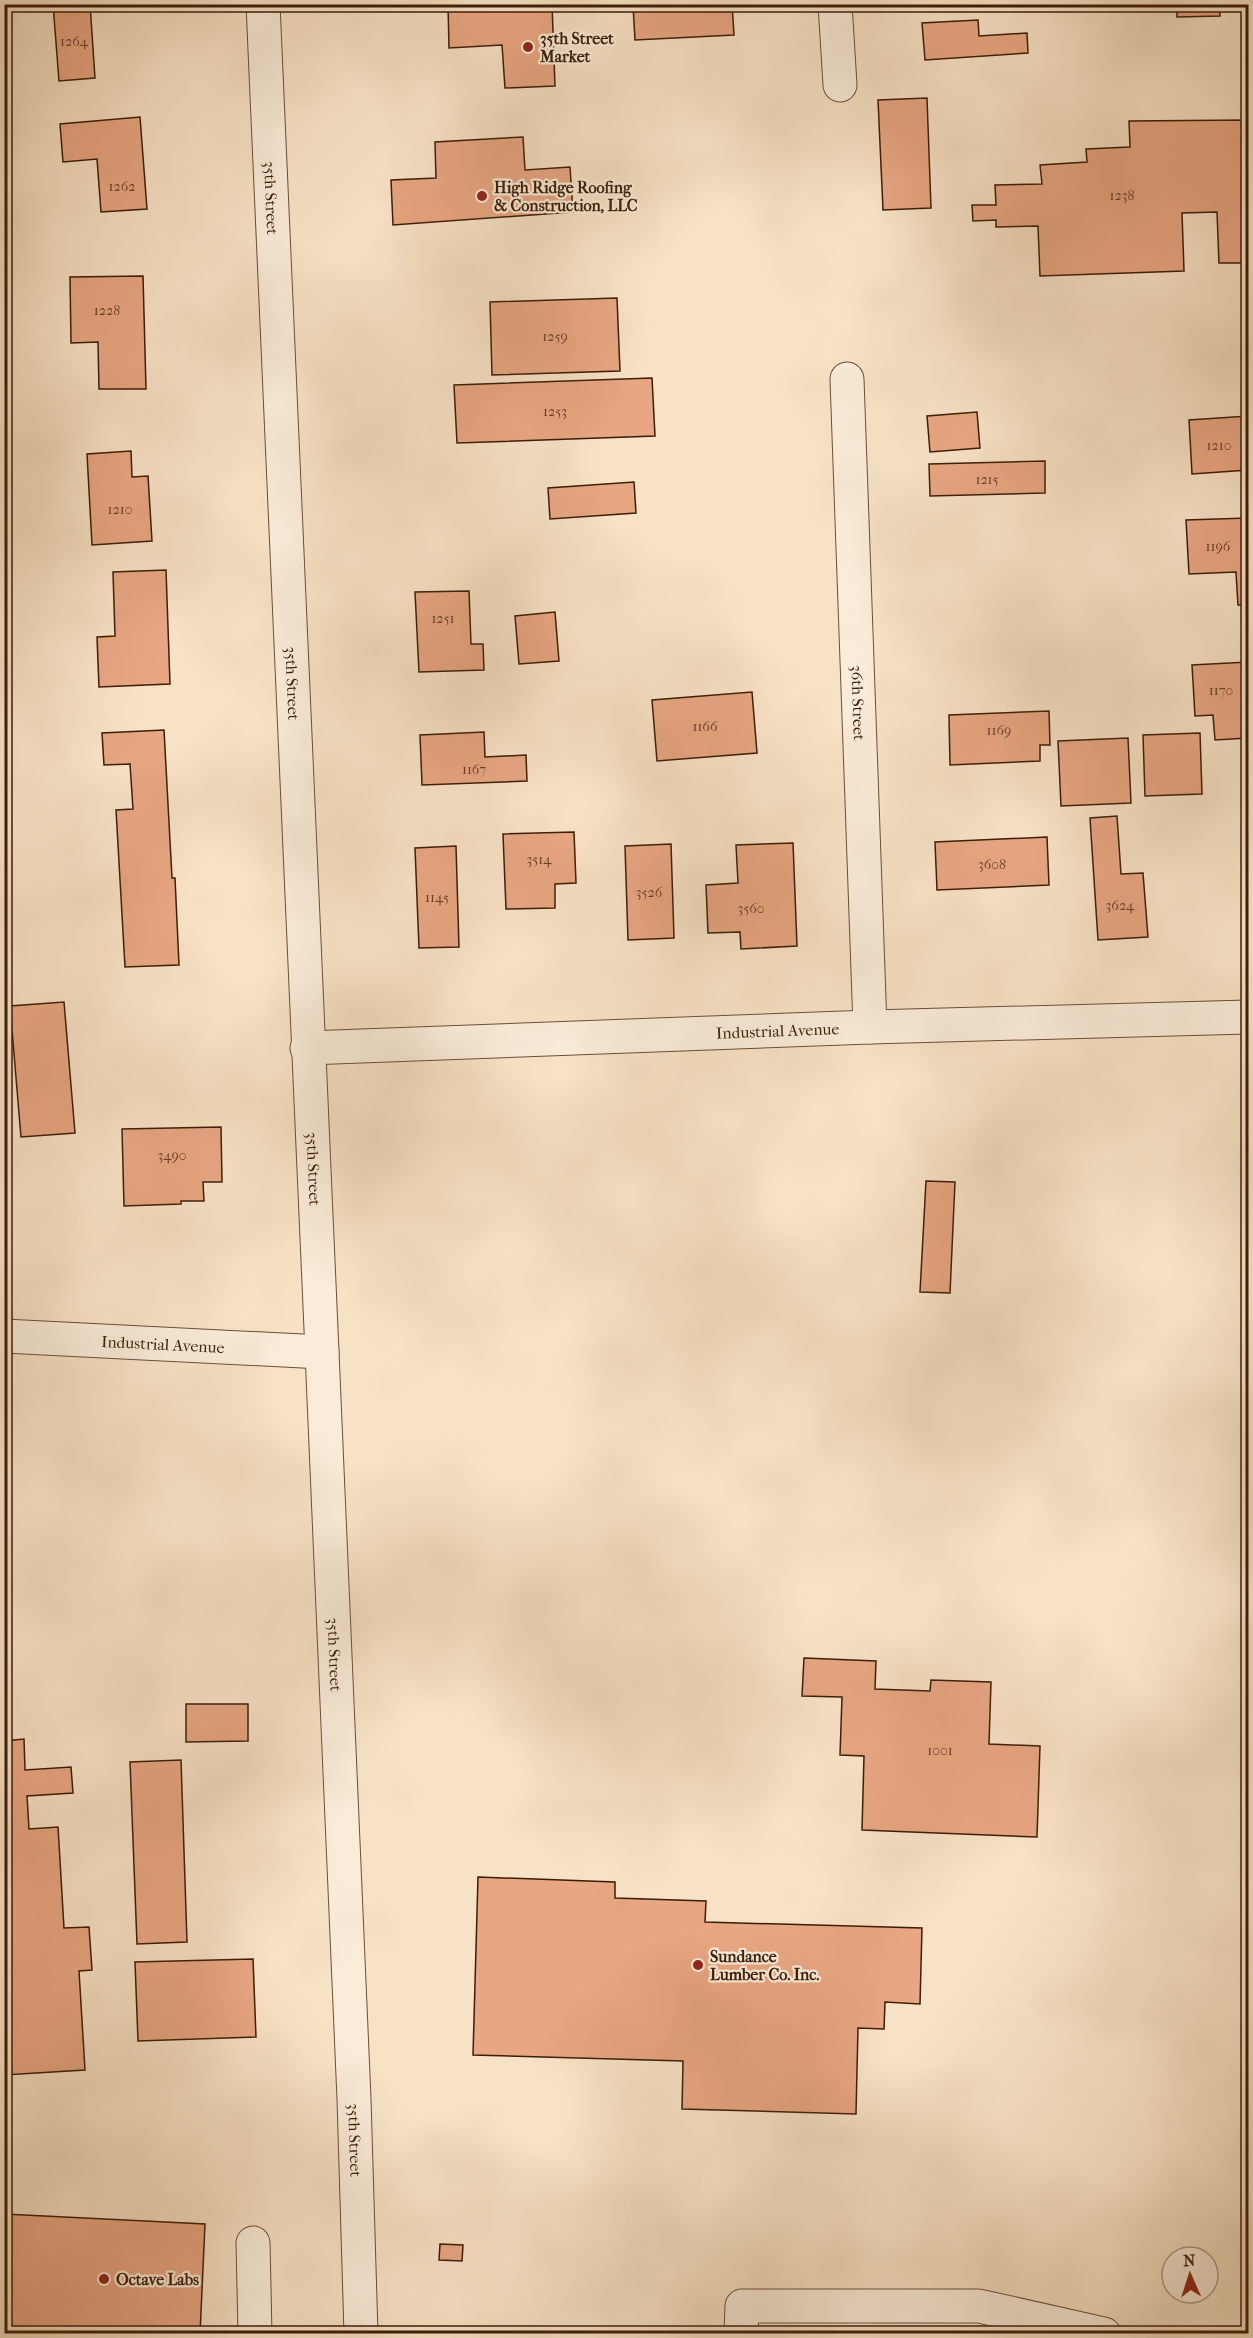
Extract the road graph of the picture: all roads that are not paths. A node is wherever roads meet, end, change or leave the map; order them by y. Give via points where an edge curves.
1 (263, 4) edge
2 (835, 4) edge
3 (840, 85) dead end
4 (847, 379) dead end
5 (1248, 1017) edge
6 (870, 1027) junction
7 (307, 1048) junction
8 (4, 1336) edge
9 (322, 1352) junction
10 (253, 2243) dead end
11 (255, 2334) edge
12 (361, 2334) edge
13 (741, 2334) edge
14 (1104, 2334) edge

1 - 7 street, 35th Street
2 - 3 street
4 - 6 street, 36th Street
5 - 6 street, Industrial Avenue
6 - 7 street, Industrial Avenue
7 - 9 street, 35th Street
8 - 9 street, Industrial Avenue
9 - 12 street, 35th Street
10 - 11 street
13 - 14 street via 742,2306 979,2307

